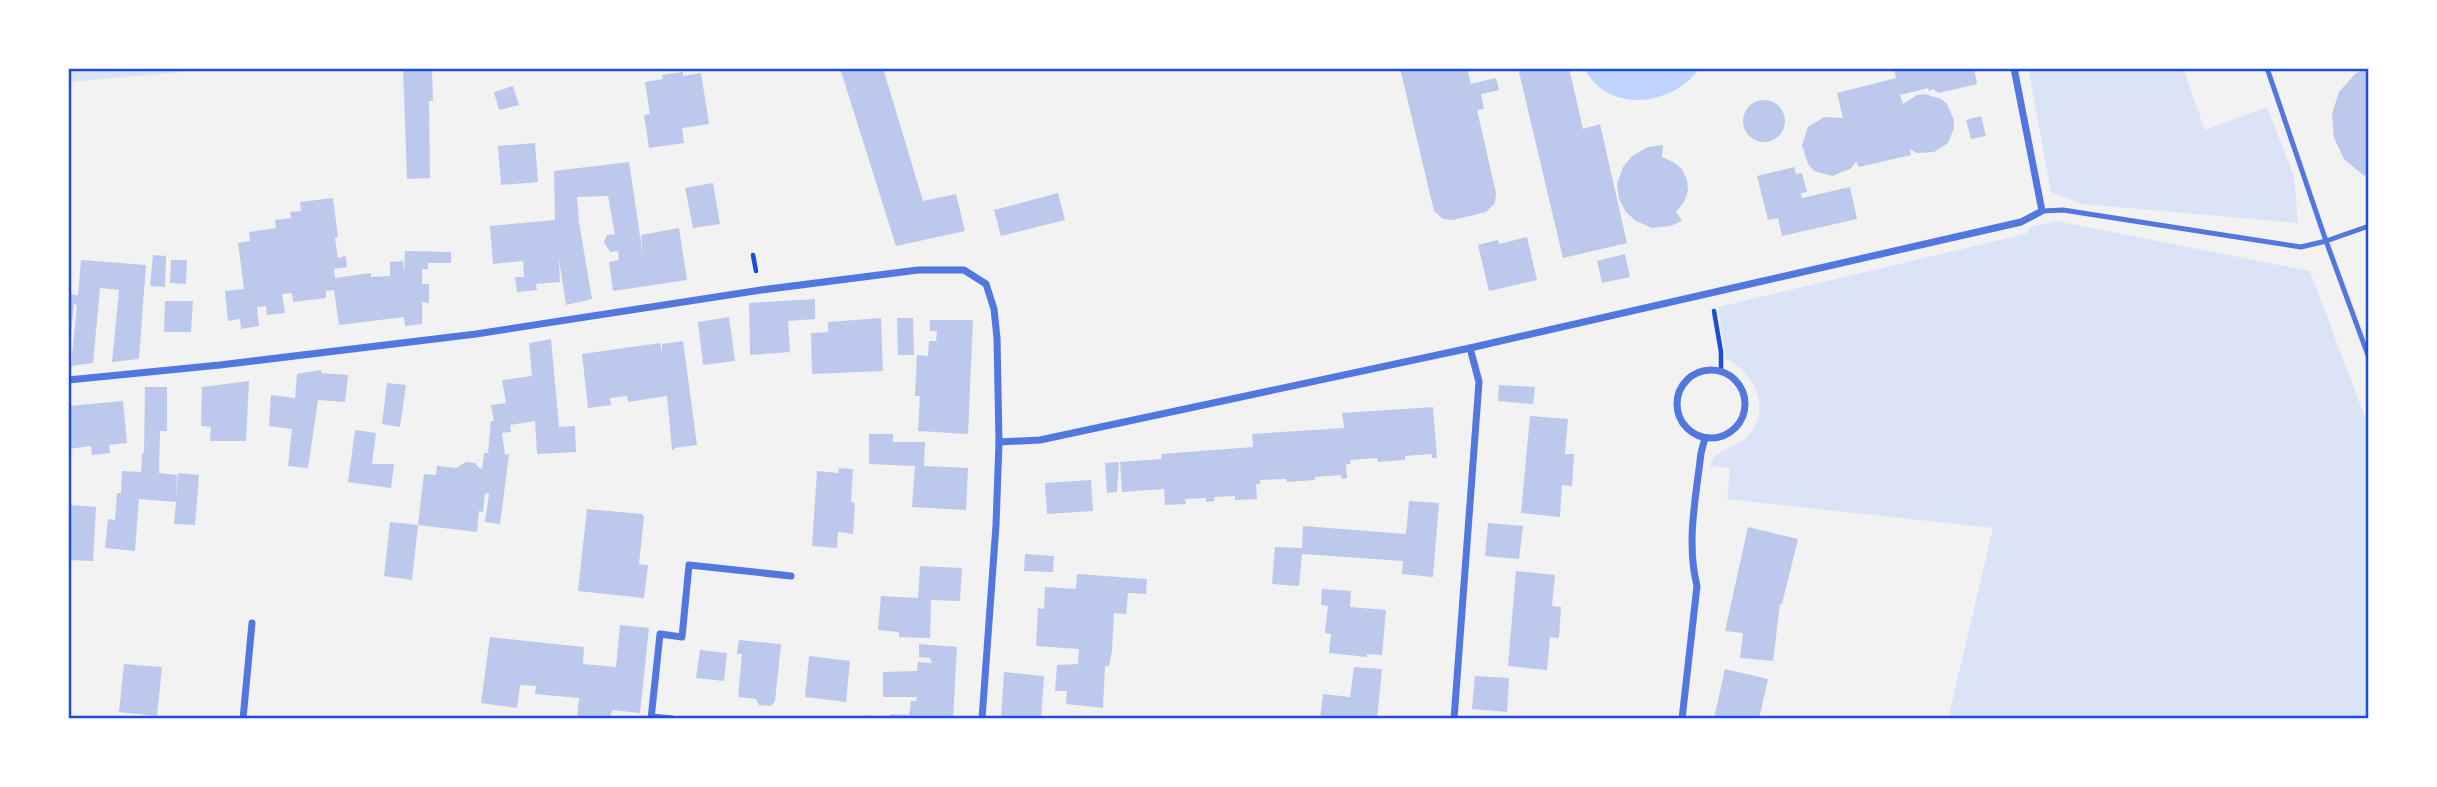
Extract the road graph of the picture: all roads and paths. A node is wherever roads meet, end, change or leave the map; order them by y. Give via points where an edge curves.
1 (2014, 68) edge
2 (2267, 68) edge
3 (2042, 211) junction
4 (2369, 226) edge
5 (2326, 242) junction
6 (1711, 295) junction
7 (1470, 348) junction
8 (2369, 358) edge
9 (1721, 372) junction
10 (68, 380) edge
11 (1705, 438) junction
12 (999, 442) junction
13 (791, 576) dead end
14 (252, 623) dead end
15 (652, 718) edge
16 (243, 719) edge
17 (672, 719) edge
18 (982, 719) edge
19 (1454, 719) edge
20 (1682, 719) edge

1 - 3 street
2 - 5 lane
3 - 5 lane via 2063,210 2301,247
3 - 6 street via 2021,222
4 - 5 lane
5 - 8 lane
6 - 7 street
6 - 9 path
7 - 12 street via 1040,440
7 - 19 street via 1479,382
9 - 11 street via 1737,383 1744,412 1725,435
9 - 11 street via 1695,374 1678,395 1677,408 1686,428
10 - 12 street via 476,334 918,270 964,270 986,284 994,309
11 - 20 street via 1691,546 1697,586
12 - 18 street
13 - 15 street via 689,565 682,637 660,634
14 - 16 street
15 - 17 street

